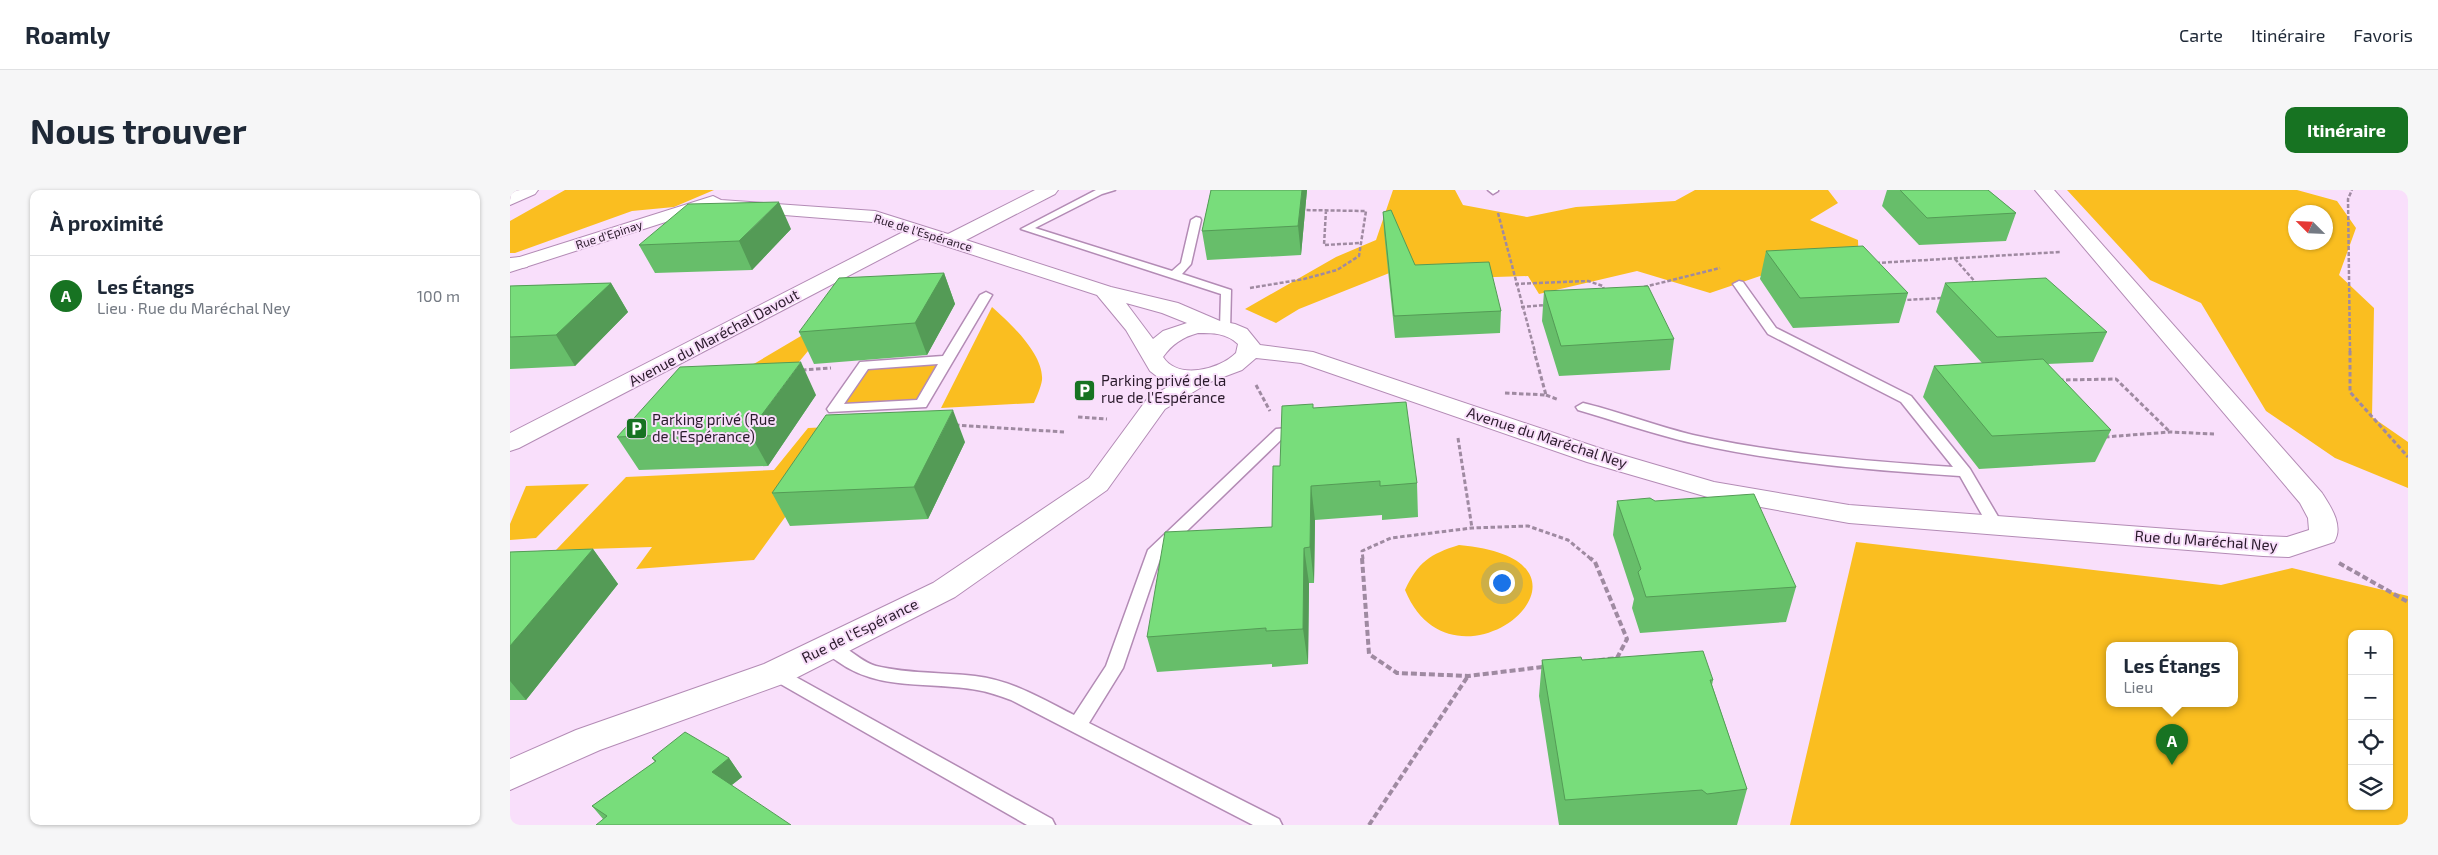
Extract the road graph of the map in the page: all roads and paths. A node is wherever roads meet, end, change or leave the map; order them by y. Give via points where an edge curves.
1 (529, 190) edge
2 (740, 190) edge
3 (1049, 190) edge
4 (1493, 190) edge
5 (2044, 190) edge
6 (2352, 190) edge
7 (1100, 191) edge
8 (510, 200) edge
9 (707, 204) junction
10 (1300, 210) edge
11 (1326, 210) junction
12 (1196, 220) dead end
13 (918, 232) junction
14 (949, 241) junction
15 (1360, 244) junction
16 (2096, 250) junction
17 (1954, 258) junction
18 (513, 264) edge
19 (1727, 267) dead end
20 (1880, 270) edge
21 (1175, 274) junction
22 (1515, 284) junction
23 (1739, 284) dead end
24 (1642, 287) edge
25 (1982, 290) edge
26 (1104, 291) junction
27 (1227, 292) junction
28 (1899, 292) edge
29 (986, 295) dead end
30 (1604, 297) edge
31 (1951, 298) edge
32 (1547, 305) edge
33 (1521, 306) junction
34 (1220, 327) junction
35 (1249, 350) junction
36 (947, 360) junction
37 (1158, 362) junction
38 (1205, 375) junction
39 (2058, 380) edge
40 (1254, 382) dead end
41 (922, 404) junction
42 (1156, 404) junction
43 (1583, 407) dead end
44 (1467, 412) junction
45 (1311, 430) edge
46 (1064, 432) dead end
47 (1281, 432) junction
48 (2170, 432) junction
49 (2257, 436) junction
50 (2103, 437) edge
51 (510, 443) edge
52 (2408, 457) edge
53 (1966, 472) junction
54 (1849, 514) joint
55 (1995, 525) junction
56 (1472, 528) junction
57 (2304, 543) junction
58 (2408, 602) edge
59 (829, 646) junction
60 (776, 673) junction
61 (1468, 676) junction
62 (1077, 727) junction
63 (510, 775) edge
64 (1045, 825) edge
65 (1272, 825) edge
66 (1368, 825) edge

1 - 8 street
2 - 9 street, Rue d'Epinay
3 - 14 street
4 - 22 path
5 - 16 street, Rue du Maréchal Ney
6 - 52 path via 2348,199 2350,392
7 - 21 lane via 1026,230
9 - 13 street, Rue de l'Espérance via 875,218
9 - 18 street, Rue d'Epinay
10 - 11 path
11 - 15 path via 1324,245
11 - 15 path via 1366,210
12 - 21 lane via 1186,264
13 - 14 street, Rue de l'Espérance
13 - 51 street, Avenue du Maréchal Davout
14 - 26 street, Rue de l'Espérance
15 - 27 path via 1359,256 1337,270
16 - 17 path
16 - 49 street, Rue du Maréchal Ney
17 - 20 path via 1874,263
17 - 25 path
19 - 24 path
21 - 27 lane
22 - 30 path via 1588,281 1603,286
22 - 33 path
23 - 53 lane via 1772,331 1906,399
26 - 34 street, Rue de l'Espérance via 1170,308
26 - 37 street via 1135,327
27 - 34 lane
28 - 31 path via 1905,300
29 - 36 lane
32 - 33 path
33 - 44 path via 1546,395 1503,393
34 - 35 street, Rue de l'Espérance via 1244,336
34 - 37 street via 1199,327 1173,334 1156,348
35 - 38 street via 1234,366
35 - 44 street, Avenue du Maréchal Ney via 1305,357
36 - 41 lane
36 - 41 lane via 864,365 834,409
37 - 38 street via 1188,376
37 - 42 street, Rue de l'Espérance via 1154,388
38 - 42 street, Rue de l'Espérance
39 - 48 path via 2116,379
40 - 47 path
41 - 46 path via 923,423
42 - 59 street, Rue de l'Espérance via 1098,484 944,590
43 - 53 lane via 1706,442 1869,466
44 - 54 street, Avenue du Maréchal Ney via 1596,456 1711,490
44 - 56 path via 1457,431
45 - 47 lane
47 - 62 lane via 1154,554 1114,668
48 - 49 path
48 - 50 path
49 - 57 street, Rue du Maréchal Ney via 2312,499 2322,518 2324,535
53 - 55 lane
54 - 55 street, Rue du Maréchal Ney
55 - 57 street, Rue du Maréchal Ney via 2263,546 2289,547
56 - 61 path via 1391,538 1362,551 1369,654 1397,673
56 - 61 path via 1528,526 1568,540 1595,562 1627,639 1617,658
57 - 58 path
59 - 60 street, Rue de l'Espérance
59 - 62 lane via 871,672 913,679 977,683 1016,694
60 - 63 street, Rue de l'Espérance via 588,740
60 - 64 lane
61 - 66 path
62 - 65 lane

